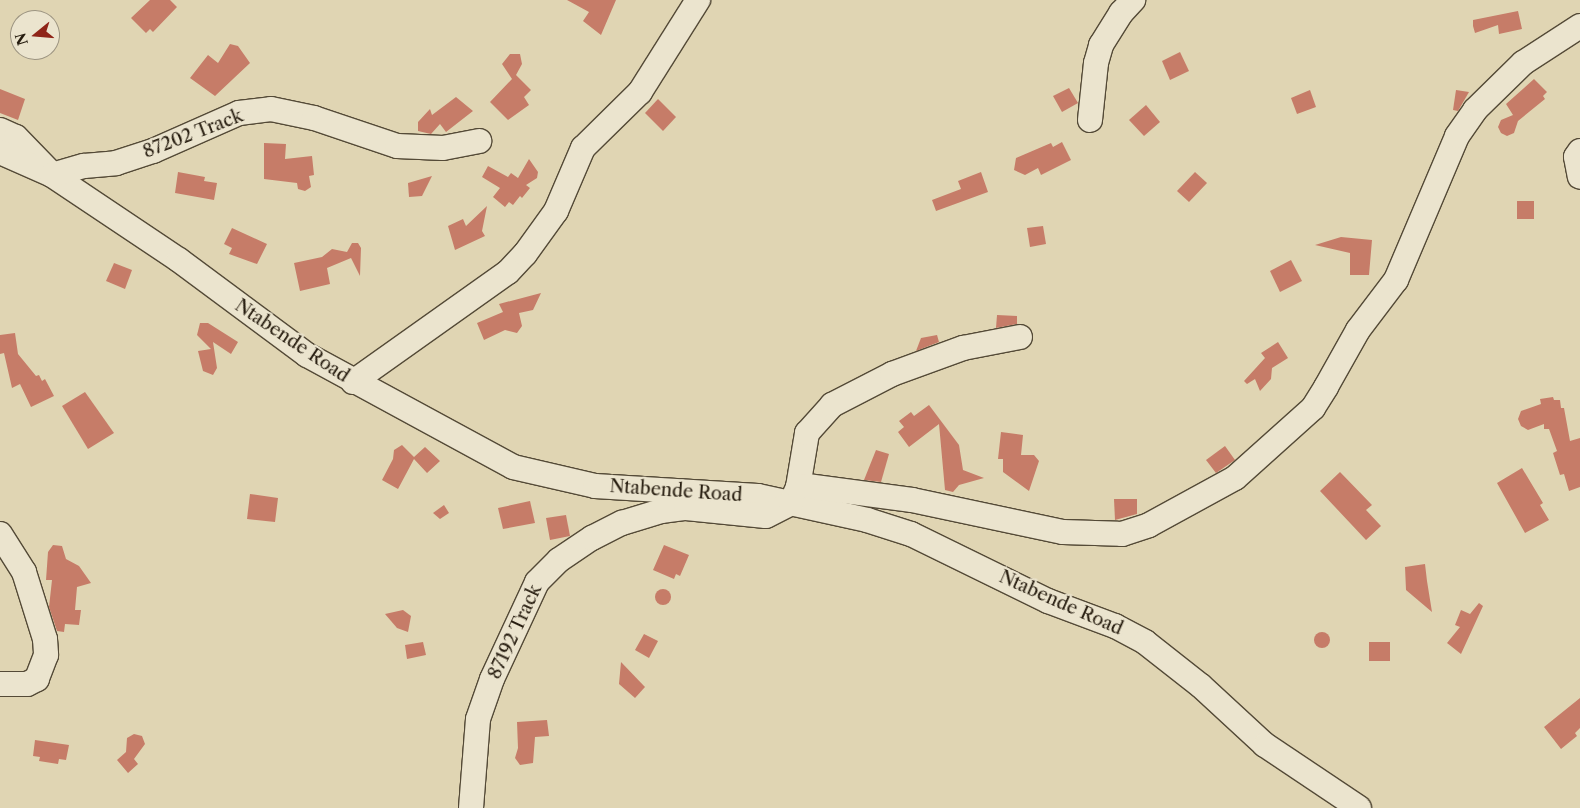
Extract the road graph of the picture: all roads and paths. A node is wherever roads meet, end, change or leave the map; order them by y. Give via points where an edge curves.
1 (698, 0) edge
2 (1133, 0) edge
3 (1580, 26) edge
4 (1090, 120) dead end
5 (0, 130) edge
6 (479, 141) dead end
7 (1580, 151) edge
8 (0, 152) edge
9 (52, 175) junction
10 (1580, 178) edge
11 (1020, 337) dead end
12 (353, 382) junction
13 (794, 495) junction
14 (0, 534) edge
15 (0, 684) edge
16 (471, 808) edge
17 (1359, 808) edge

1 - 12 street via 640,92 583,148 556,211 538,238 508,272
2 - 4 street via 1101,46
3 - 13 street via 1523,63 1475,110 1457,136 1396,280 1358,330 1313,408 1230,481 1149,524 1122,534 1099,535 975,515 912,500
5 - 9 street via 35,154
6 - 9 street, 87202 Track via 443,148 397,146 314,118 270,109 239,113 153,151 116,163 84,166
7 - 10 street via 1576,157
8 - 9 street, Ntabende Road
9 - 12 street, Ntabende Road via 179,260 307,355
11 - 13 street via 955,351 892,374 832,405 807,433
12 - 13 street, Ntabende Road via 513,467 595,486 758,496
13 - 16 street, 87192 Track via 766,516 686,508 661,511 622,523 559,560 537,582 492,679 478,719
13 - 17 street, Ntabende Road via 911,534 1048,601 1115,626 1145,642 1201,686 1265,744
14 - 15 street via 24,572 45,639 46,655 37,679 27,684

